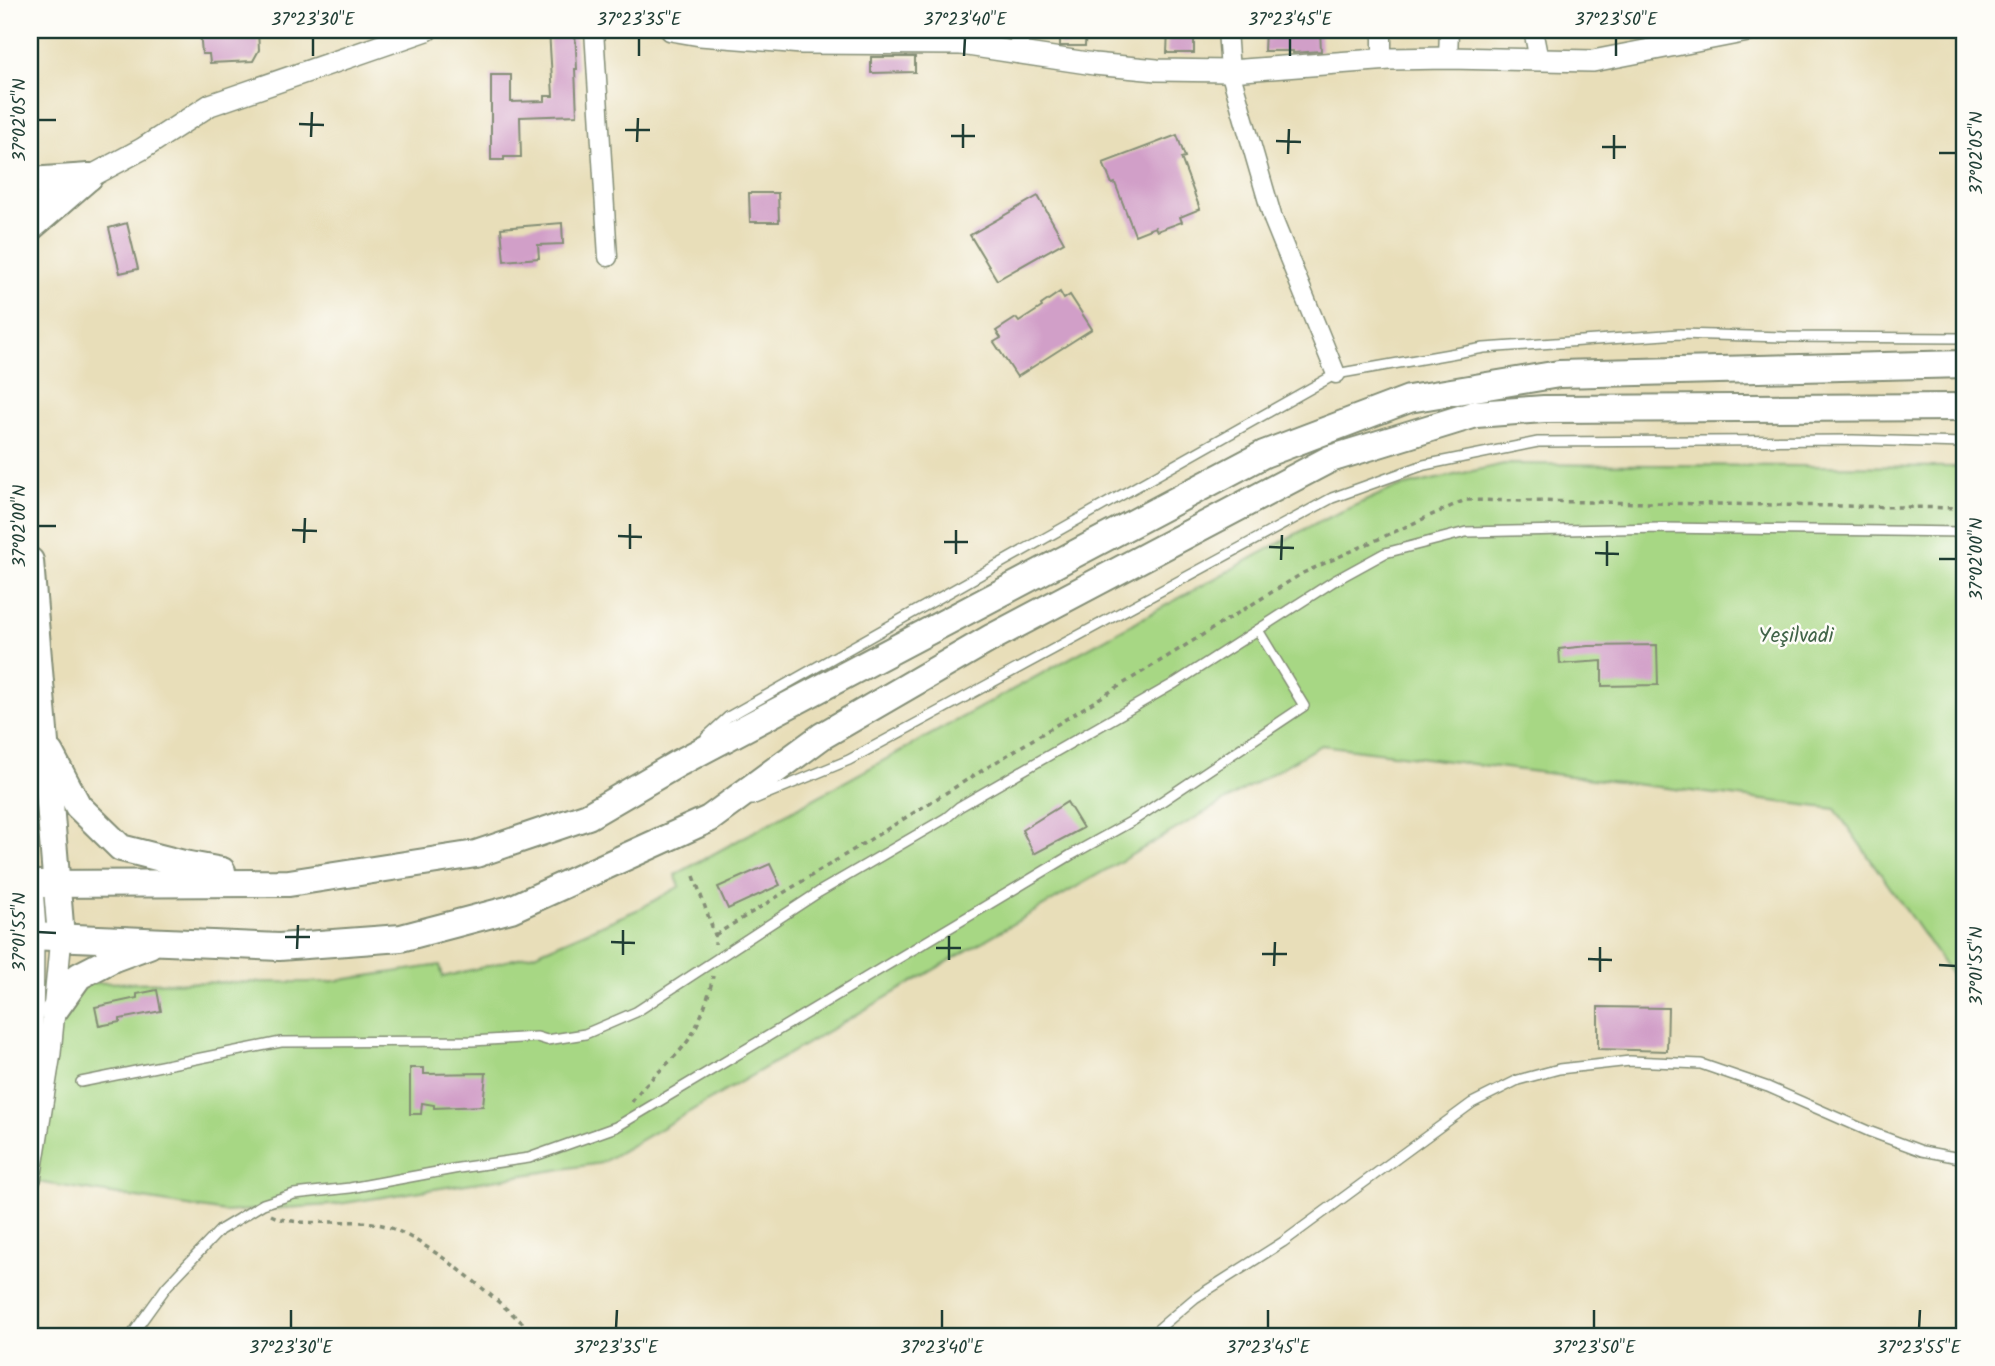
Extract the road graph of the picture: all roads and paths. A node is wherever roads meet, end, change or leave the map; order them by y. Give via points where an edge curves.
1 (427, 30) edge
2 (594, 30) edge
3 (671, 30) edge
4 (1020, 30) edge
5 (1227, 30) edge
6 (1382, 30) edge
7 (1449, 30) edge
8 (1532, 30) edge
9 (1754, 30) edge
10 (700, 32) edge
11 (803, 36) edge
12 (891, 36) edge
13 (961, 37) edge
14 (1018, 54) junction
15 (1448, 58) junction
16 (1382, 60) junction
17 (1539, 60) junction
18 (1230, 71) junction
19 (89, 177) junction
20 (30, 181) edge
21 (30, 209) edge
22 (30, 228) edge
23 (608, 257) dead end
24 (1965, 338) edge
25 (1965, 364) edge
26 (1336, 374) junction
27 (1965, 407) edge
28 (1965, 443) edge
29 (1965, 508) edge
30 (1965, 532) edge
31 (30, 561) edge
32 (1258, 630) junction
33 (45, 743) junction
34 (677, 764) junction
35 (709, 819) junction
36 (694, 876) dead end
37 (289, 883) junction
38 (30, 884) edge
39 (57, 884) junction
40 (30, 895) edge
41 (715, 935) junction
42 (32, 936) edge
43 (61, 937) junction
44 (160, 941) junction
45 (716, 960) junction
46 (39, 1011) edge
47 (81, 1082) dead end
48 (615, 1127) junction
49 (1965, 1159) edge
50 (30, 1179) edge
51 (257, 1208) junction
52 (131, 1336) edge
53 (538, 1336) edge
54 (1150, 1336) edge

1 - 19 street via 210,105
2 - 23 street
3 - 10 street
4 - 14 street
5 - 18 street
6 - 16 street
7 - 15 street
8 - 17 street
9 - 17 street via 1593,61
10 - 11 street
11 - 12 street
12 - 13 street
13 - 14 street
14 - 18 street via 1157,70
15 - 16 street
15 - 17 street
16 - 18 street
18 - 26 street via 1273,219
19 - 20 main road
19 - 21 street
19 - 22 main road
24 - 26 lane via 1679,334 1484,348
25 - 34 main road via 1559,374 1409,399 1264,454
26 - 34 lane via 728,717
27 - 35 main road via 1544,409 1476,414 1330,459 991,638 822,736
28 - 35 lane via 1538,442 1423,465 1332,498 849,761
29 - 41 path via 1465,500 1303,573
30 - 32 lane via 1662,528 1466,532 1385,553
31 - 33 main road
32 - 45 lane via 819,892
32 - 48 lane via 1304,706 1134,820
33 - 37 main road via 78,806 121,848
33 - 39 main road
34 - 37 main road via 588,816 476,854
35 - 44 main road via 511,909 401,938 279,947
36 - 41 path
37 - 39 main road
38 - 39 main road
39 - 43 main road
40 - 42 main road
41 - 45 path
42 - 43 main road
42 - 46 street
43 - 44 main road
43 - 46 street
44 - 46 main road via 79,976
45 - 47 lane via 636,1012 585,1034 547,1040 281,1042
45 - 48 path via 708,999 685,1045 640,1089
46 - 50 street via 50,1052
48 - 51 lane via 529,1158 294,1194
49 - 54 lane via 1922,1151 1701,1064 1630,1061 1559,1069 1518,1080 1472,1103 1283,1242 1195,1298
51 - 52 lane via 220,1230 167,1286
51 - 53 path via 279,1219 381,1224 408,1236 451,1262

